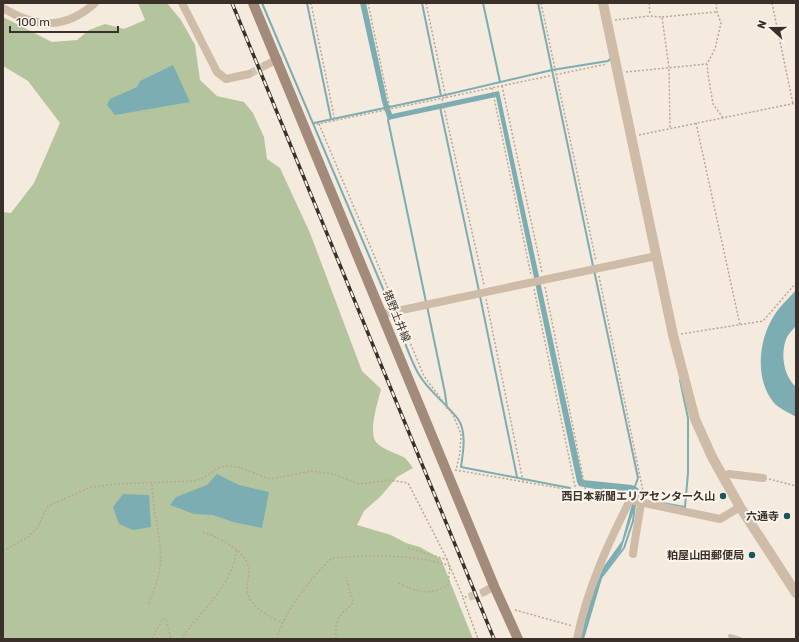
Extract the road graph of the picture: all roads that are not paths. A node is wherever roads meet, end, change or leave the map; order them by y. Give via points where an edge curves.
1 (95, 3) edge
2 (177, 3) edge
3 (254, 3) edge
4 (603, 3) edge
5 (183, 7) edge
6 (3, 8) edge
7 (278, 59) junction
8 (266, 65) tunnel mouth
9 (249, 74) tunnel mouth
10 (656, 256) junction
11 (383, 314) junction
12 (723, 476) junction
13 (763, 478) road end
14 (639, 502) junction
15 (740, 507) junction
16 (633, 554) dead end
17 (494, 586) junction
18 (484, 592) tunnel mouth
19 (796, 593) edge
20 (730, 636) dead end
21 (518, 639) edge
22 (577, 639) edge
23 (740, 639) edge

1 - 6 street via 61,23 41,23 19,18
2 - 5 street
3 - 7 main road, 猪野土井線
4 - 10 street
5 - 9 street via 217,72 226,79
7 - 8 street
7 - 11 main road, 猪野土井線
10 - 11 street
10 - 12 street via 673,336 696,419
11 - 17 main road, 猪野土井線
12 - 13 street via 729,474
12 - 15 street
14 - 15 street via 720,519
14 - 16 street via 639,527
14 - 22 street via 604,553 589,590
15 - 19 street
17 - 18 street
17 - 21 main road, 猪野土井線
20 - 23 lane

